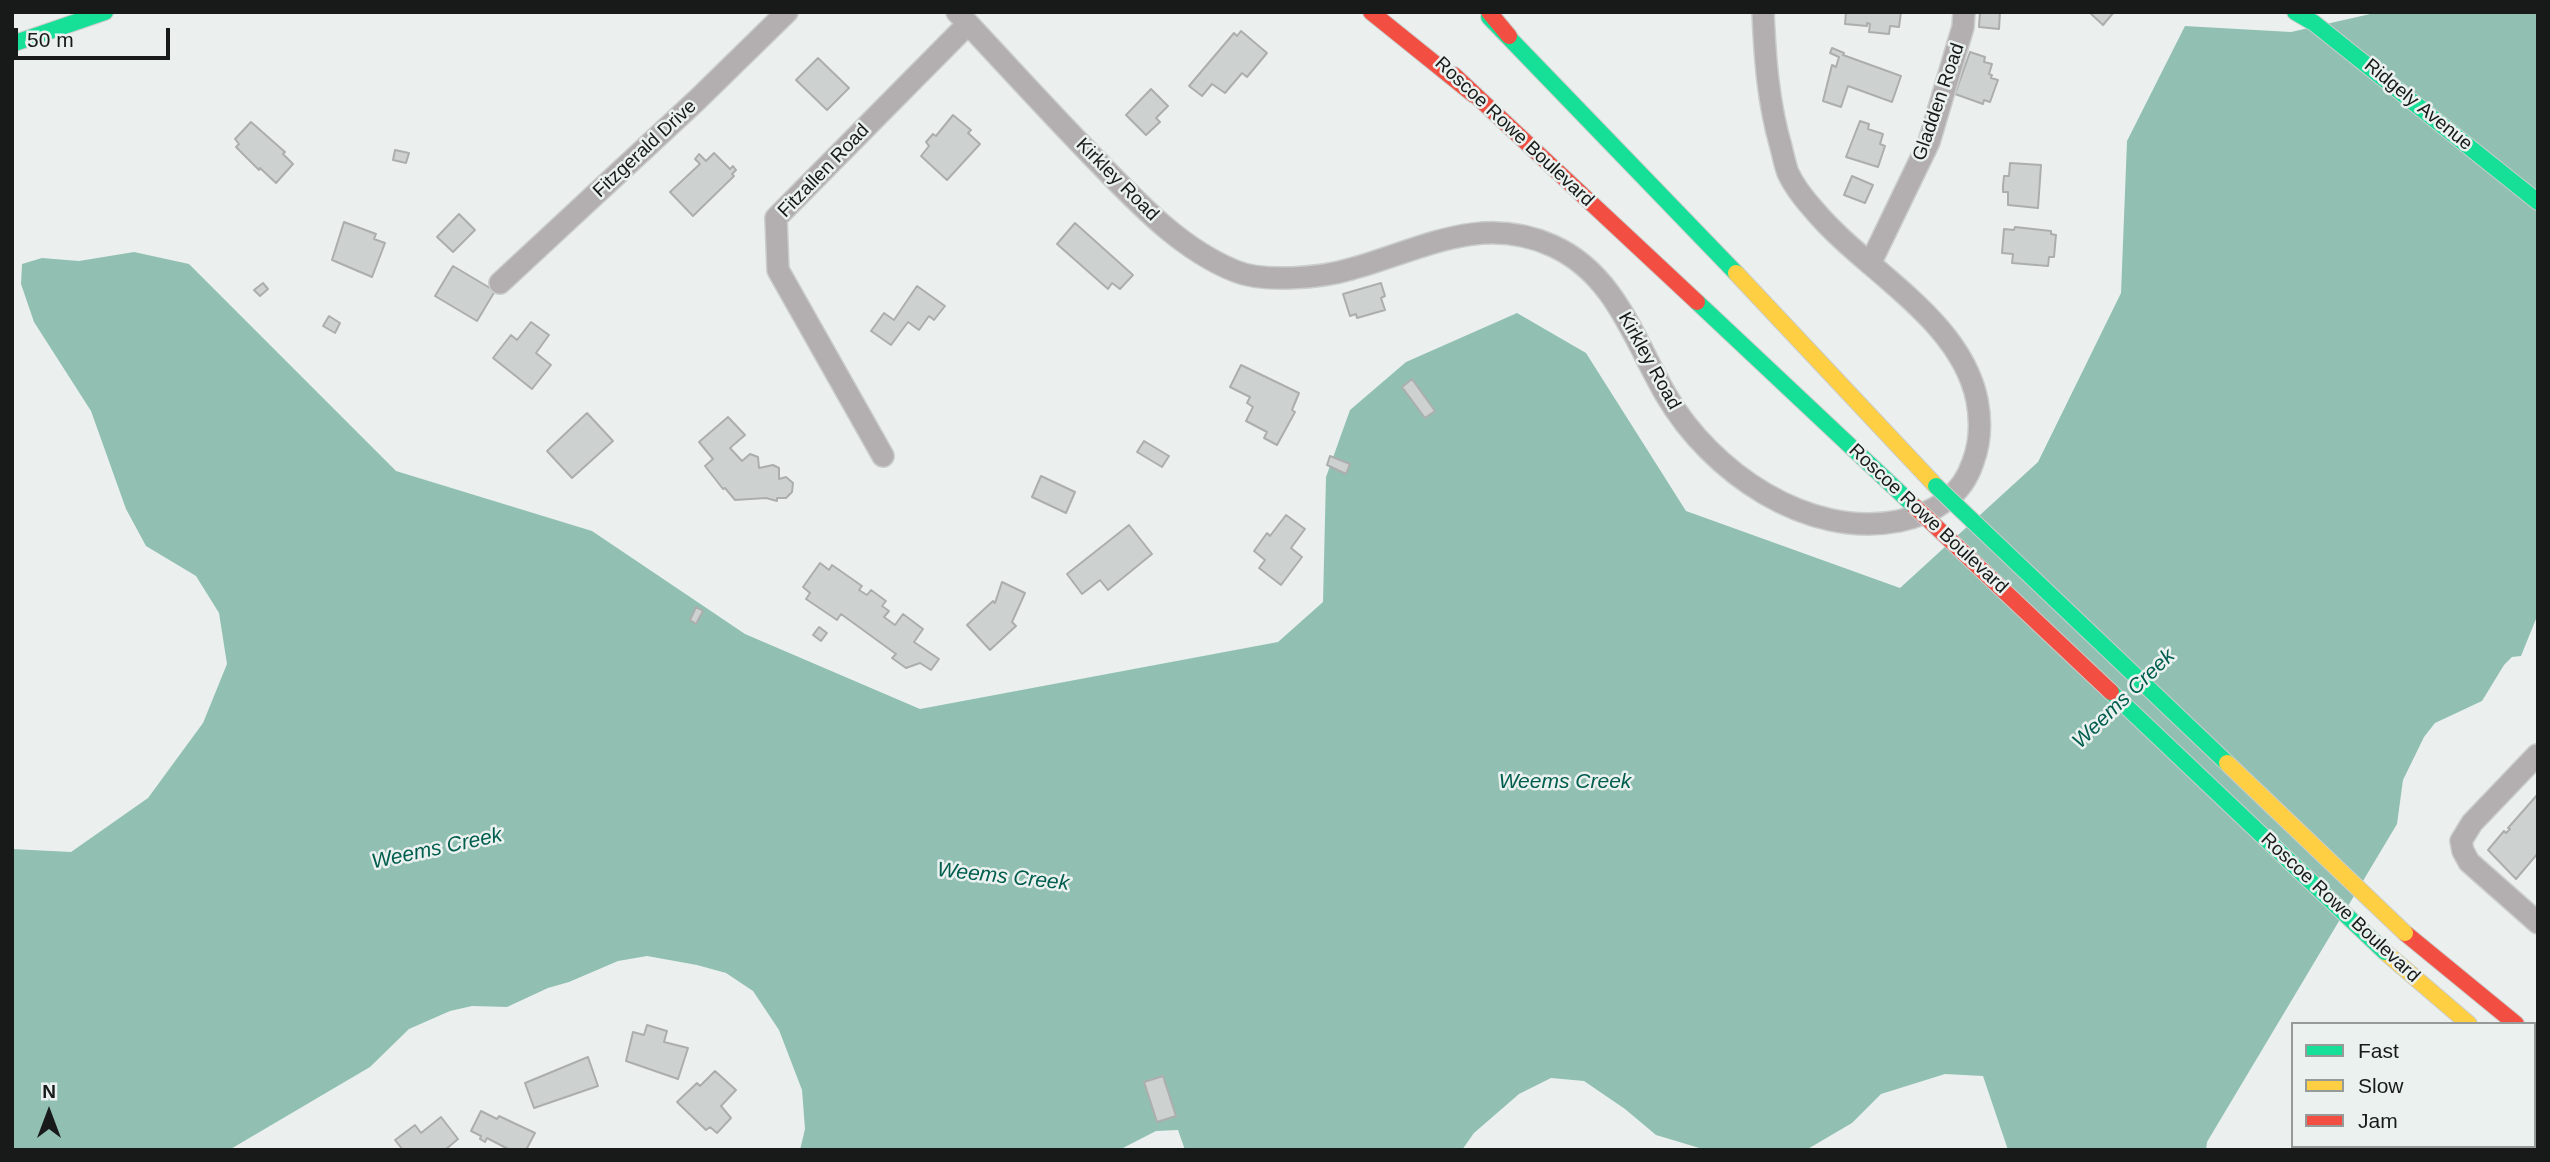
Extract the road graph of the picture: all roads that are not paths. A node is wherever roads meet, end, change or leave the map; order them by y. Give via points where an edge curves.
1 (104, 12) edge
2 (787, 12) edge
3 (1371, 12) edge
4 (1389, 12) edge
5 (1483, 12) edge
6 (1489, 12) edge
7 (1763, 12) edge
8 (1964, 12) edge
9 (2295, 12) edge
10 (962, 18) edge
11 (1509, 36) junction
12 (12, 44) edge
13 (1474, 94) junction
14 (2538, 202) edge
15 (1870, 264) junction
16 (500, 283) dead end
17 (883, 456) dead end
18 (2537, 755) edge
19 (2538, 923) edge
20 (2467, 1022) edge
21 (2514, 1022) edge

1 - 12 main road
2 - 16 street, Fitzgerald Drive
3 - 13 main road
4 - 13 main road, Roscoe Rowe Boulevard
5 - 11 main road, Roscoe Rowe Boulevard
6 - 11 main road
7 - 15 street, Kirkley Road via 1770,106 1788,174 1832,232
8 - 15 street, Gladden Road via 1964,27 1929,142
9 - 14 main road, Ridgely Avenue
10 - 15 street, Kirkley Road via 1152,216 1195,249 1238,272 1312,277 1350,270 1454,236 1512,233 1552,246 1580,263 1609,292 1685,422 1742,479 1807,513 1875,526 1939,507 1962,486 1974,461 1982,424 1961,356 1922,311
10 - 17 street, Fitzallen Road via 776,218 778,270
11 - 21 main road, Roscoe Rowe Boulevard, bridge via 1936,486 2405,933
13 - 20 main road, Roscoe Rowe Boulevard, bridge via 2385,953
18 - 19 street via 2461,841 2469,862

